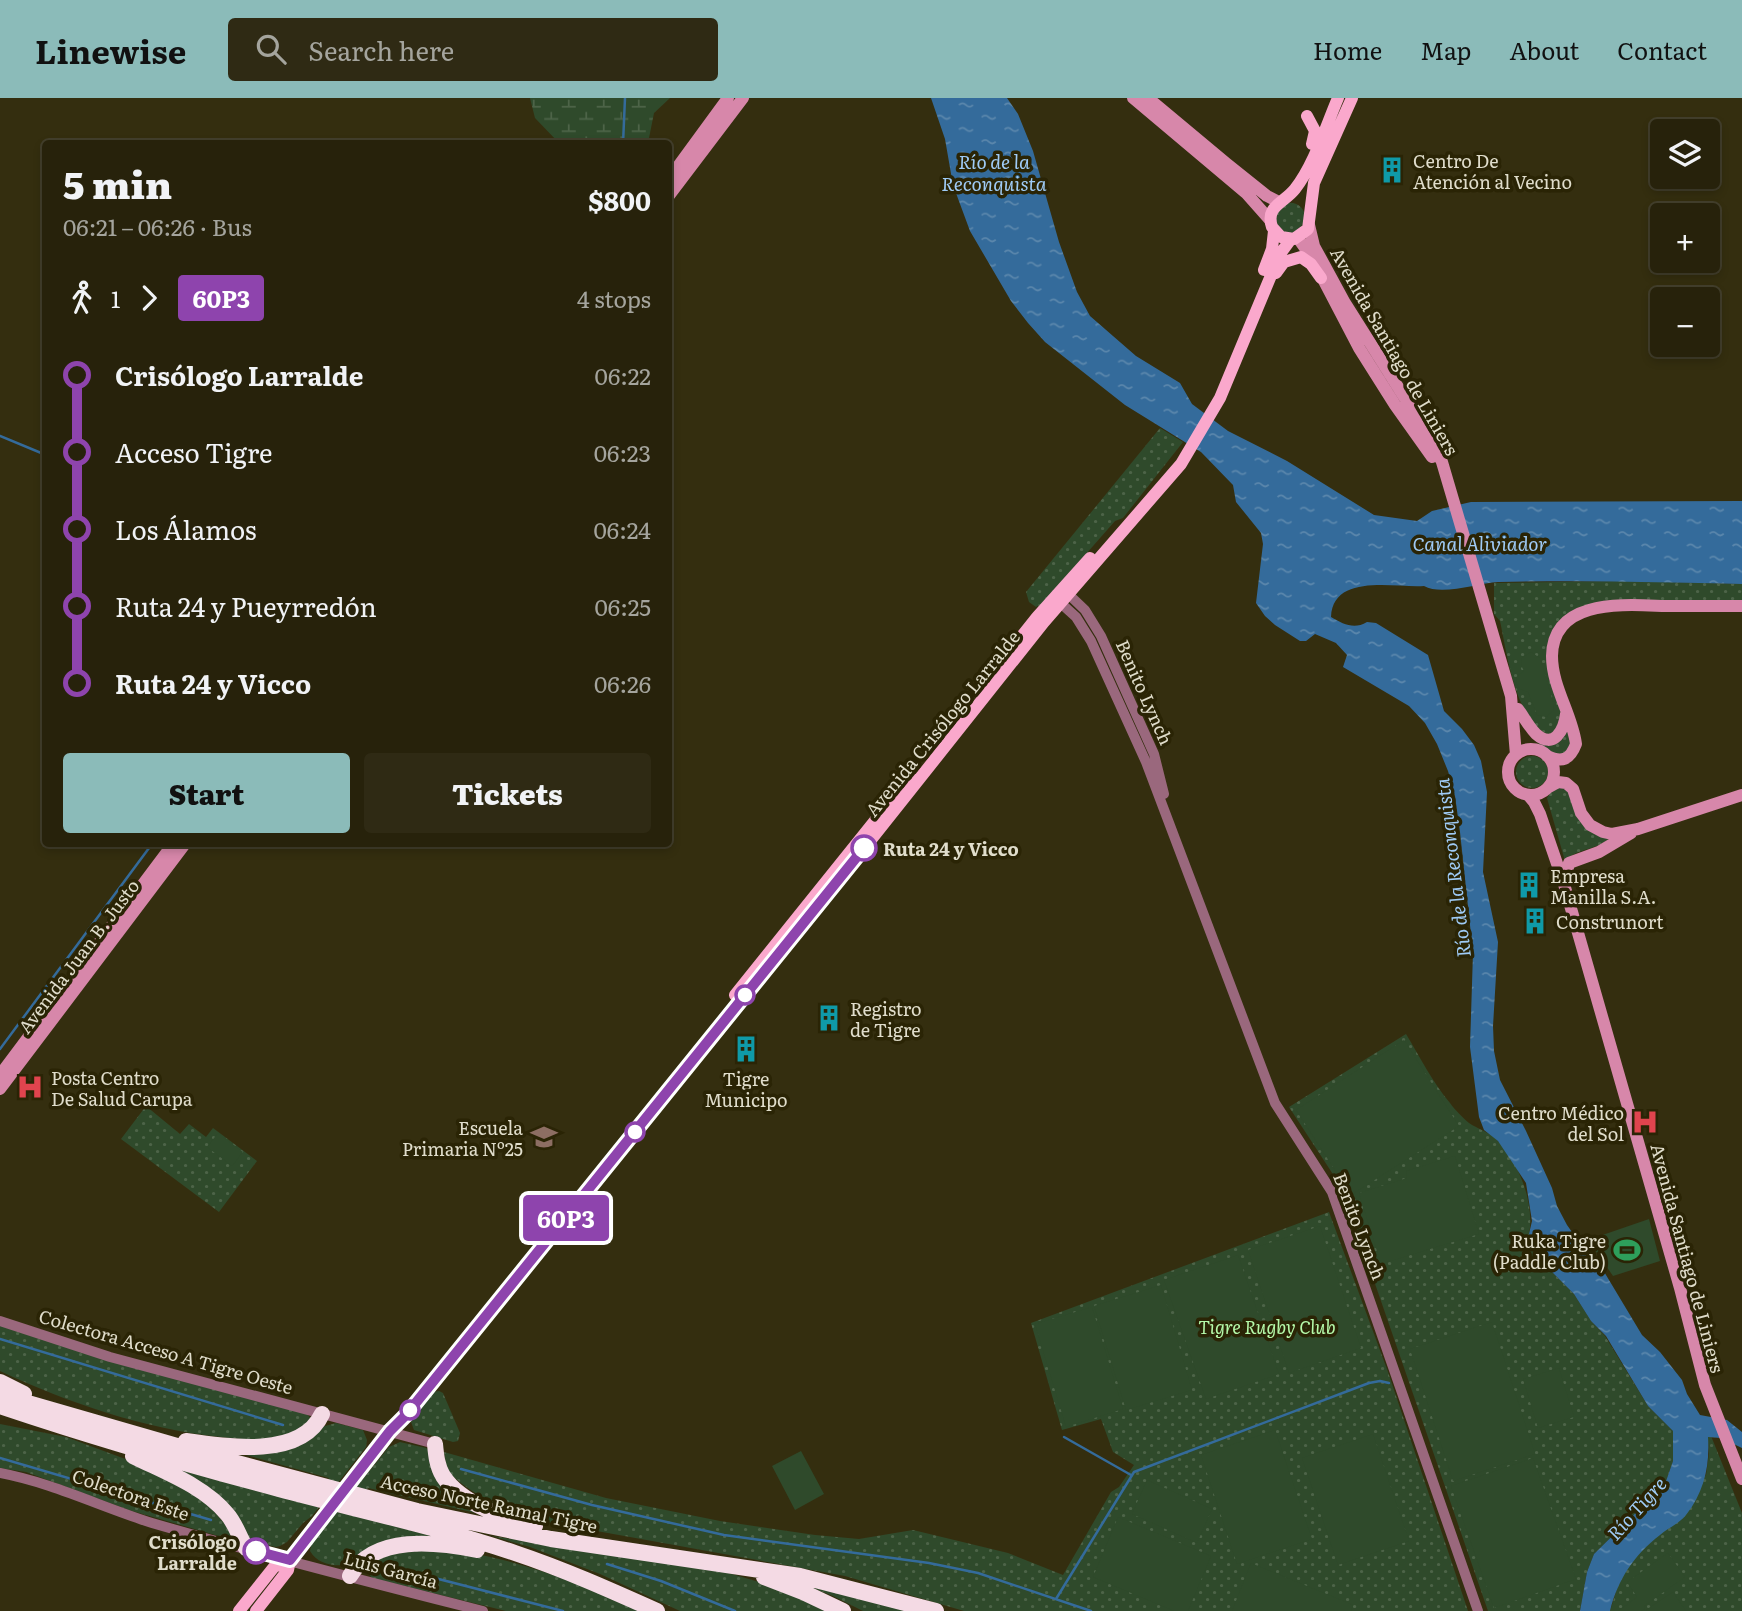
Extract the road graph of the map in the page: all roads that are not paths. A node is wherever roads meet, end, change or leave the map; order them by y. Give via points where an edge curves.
1 (728, 98) edge
2 (743, 98) edge
3 (1133, 98) edge
4 (1148, 98) edge
5 (1338, 98) edge
6 (1352, 98) edge
7 (1307, 116) dead end
8 (1314, 153) junction
9 (672, 175) edge
10 (672, 192) edge
11 (1282, 201) junction
12 (1310, 220) junction
13 (1272, 225) junction
14 (1294, 238) junction
15 (1321, 278) junction
16 (1267, 284) junction
17 (1228, 368) junction
18 (1450, 495) junction
19 (1061, 595) junction
20 (1742, 606) edge
21 (1511, 696) junction
22 (1518, 709) junction
23 (1566, 714) junction
24 (1543, 753) junction
25 (1516, 755) junction
26 (1546, 789) junction
27 (1528, 795) junction
28 (1742, 795) edge
29 (1638, 828) junction
30 (1550, 842) junction
31 (171, 847) edge
32 (183, 847) edge
33 (1564, 884) junction
34 (0, 1074) edge
35 (0, 1089) edge
36 (0, 1321) edge
37 (0, 1382) edge
38 (0, 1395) edge
39 (0, 1406) edge
40 (322, 1414) junction
41 (0, 1418) edge
42 (68, 1421) junction
43 (115, 1428) junction
44 (390, 1431) junction
45 (93, 1437) junction
46 (435, 1444) joint
47 (0, 1473) edge
48 (1742, 1479) edge
49 (311, 1490) junction
50 (363, 1503) junction
51 (597, 1545) junction
52 (246, 1548) junction
53 (680, 1557) junction
54 (290, 1560) junction
55 (545, 1564) junction
56 (350, 1576) junction
57 (239, 1611) edge
58 (256, 1611) edge
59 (483, 1611) edge
60 (657, 1611) edge
61 (843, 1611) edge
62 (936, 1611) edge
63 (1478, 1611) edge

1 - 9 main road
2 - 10 main road
3 - 13 main road via 1247,194
4 - 11 main road via 1267,196
5 - 8 main road
6 - 12 main road via 1314,183
7 - 8 main road via 1315,131
8 - 11 main road via 1297,186
11 - 12 main road via 1298,200
11 - 13 main road via 1273,208
12 - 14 main road via 1305,233
12 - 18 main road, Avenida Santiago de Liniers via 1316,250 1345,303 1438,453
13 - 14 main road via 1281,237
13 - 17 main road, Avenida Crisólogo Larralde via 1269,258
14 - 15 main road, Avenida Santiago de Liniers
14 - 16 main road, Avenida Crisólogo Larralde via 1280,254
15 - 16 main road via 1307,260 1296,257 1281,264
15 - 18 main road, Avenida Santiago de Liniers
16 - 17 main road, Avenida Crisólogo Larralde
17 - 19 main road, Avenida Crisólogo Larralde via 1220,398 1196,441
18 - 21 main road, Avenida Santiago de Liniers
19 - 44 main road, Avenida Crisólogo Larralde via 401,1411
19 - 63 street, Benito Lynch via 1091,641 1146,762 1275,1103 1332,1192
20 - 23 main road via 1598,606 1573,616 1557,635 1552,656
21 - 22 main road, Avenida Santiago de Liniers
21 - 25 main road, Avenida Santiago de Liniers
22 - 23 main road via 1537,735 1553,739 1564,729
22 - 24 main road, Avenida Santiago de Liniers
23 - 24 main road via 1576,744 1572,753 1559,761
24 - 25 main road via 1527,750
24 - 26 main road via 1554,775
25 - 27 main road via 1508,768 1510,783
26 - 27 main road
26 - 29 main road via 1566,783 1585,820 1597,830 1612,834
26 - 30 main road, Avenida Santiago de Liniers
27 - 30 main road, Avenida Santiago de Liniers via 1539,810
28 - 29 main road
29 - 33 main road via 1599,852 1569,863
30 - 33 main road, Avenida Santiago de Liniers
31 - 34 main road, Avenida Juan B. Justo
32 - 35 main road, Avenida Juan B. Justo
33 - 48 main road, Avenida Santiago de Liniers via 1714,1412
36 - 40 street, Colectora Acceso A Tigre Oeste via 110,1357
37 - 42 highway
38 - 42 highway, Acceso Norte Ramal Tigre
39 - 42 highway, Acceso Norte Ramal Tigre
40 - 43 highway via 317,1425 302,1436 264,1446 229,1446
40 - 44 street, Colectora Acceso A Tigre Oeste
41 - 42 highway
42 - 43 highway, Acceso Norte Ramal Tigre
42 - 45 highway, Acceso Norte Ramal Tigre
43 - 49 highway, Acceso Norte Ramal Tigre
44 - 46 street, Colectora Acceso A Tigre Oeste
44 - 54 main road, Avenida Crisólogo Larralde
45 - 49 highway, Acceso Norte Ramal Tigre
45 - 52 highway via 208,1497 233,1521
46 - 51 highway via 444,1477 463,1496 504,1516
47 - 52 street, Colectora Este
49 - 50 highway, Acceso Norte Ramal Tigre
50 - 51 highway, Acceso Norte Ramal Tigre
50 - 55 highway, Acceso Norte Ramal Tigre
51 - 53 highway, Acceso Norte Ramal Tigre
52 - 54 street, Colectora Este
53 - 61 highway via 771,1580
53 - 62 highway, Acceso Norte Ramal Tigre via 800,1576
54 - 56 street, Luis García
54 - 57 main road, Avenida Crisólogo Larralde via 274,1567
54 - 58 main road, Avenida Crisólogo Larralde via 288,1570
55 - 56 highway via 472,1549 409,1545 374,1553
55 - 60 highway, Acceso Norte Ramal Tigre
56 - 59 street, Luis García

